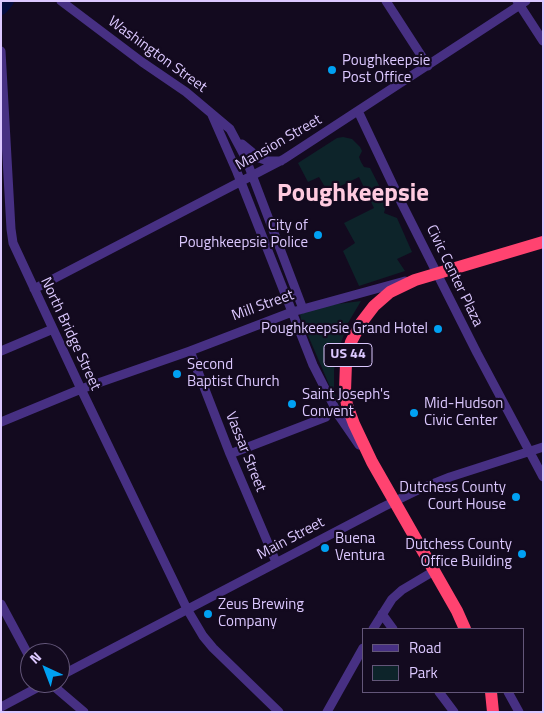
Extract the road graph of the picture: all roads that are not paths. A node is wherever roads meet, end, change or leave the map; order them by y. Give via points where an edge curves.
1 (386, 1) edge
2 (65, 2) edge
3 (521, 3) edge
4 (543, 41) edge
5 (1, 51) edge
6 (428, 66) junction
7 (358, 111) junction
8 (212, 115) junction
9 (233, 133) junction
10 (281, 161) junction
11 (252, 176) junction
12 (241, 182) junction
13 (543, 242) edge
14 (437, 273) junction
15 (422, 278) junction
16 (34, 289) junction
17 (303, 309) junction
18 (292, 312) junction
19 (53, 330) junction
20 (1, 351) edge
21 (190, 351) junction
22 (81, 389) junction
23 (326, 417) dead end
24 (1, 422) edge
25 (543, 447) edge
26 (529, 452) junction
27 (230, 454) junction
28 (372, 462) junction
29 (543, 477) edge
30 (394, 501) junction
31 (276, 562) junction
32 (434, 571) junction
33 (1, 604) edge
34 (187, 609) junction
35 (457, 611) junction
36 (382, 614) junction
37 (375, 628) edge
38 (392, 628) edge
39 (466, 628) edge
40 (469, 628) edge
41 (22, 643) edge
42 (362, 650) edge
43 (70, 671) edge
44 (28, 693) edge
45 (60, 693) edge
46 (440, 693) edge
47 (491, 693) edge
48 (509, 693) edge
49 (1, 707) edge
50 (84, 712) edge
51 (279, 712) edge
52 (327, 712) edge
53 (454, 712) edge
54 (493, 712) edge
55 (519, 712) edge

1 - 6 street
2 - 8 street, Washington Street
3 - 4 street
3 - 6 street, Mansion Street
5 - 16 street, North Bridge Street via 11,229 13,243
6 - 7 street, Mansion Street
7 - 10 street, Mansion Street
7 - 14 street, Civic Center Plaza
8 - 9 street, Washington Street
8 - 12 street, Washington Street
9 - 10 street via 256,156 268,161
9 - 11 street, Washington Street
10 - 11 street, Mansion Street
11 - 12 street, Mansion Street
11 - 17 street, Washington Street
12 - 16 street, Mansion Street
12 - 18 street, Washington Street
13 - 14 highway, Mill Street / US 44
14 - 15 highway, Mill Street / US 44
14 - 26 street, Civic Center Plaza
15 - 17 street, Mill Street
15 - 28 highway, US 44 via 396,288 378,301 361,323 349,349 344,377 347,405
16 - 19 street, North Bridge Street
17 - 18 street, Mill Street
18 - 21 street, Mill Street
18 - 28 street, Washington Street via 333,405
19 - 20 street
19 - 22 street, North Bridge Street
21 - 22 street, Mill Street
21 - 27 street, Vassar Street
22 - 24 street, Mill Street
22 - 34 street, North Bridge Street
23 - 27 street
25 - 26 street, Main Street
26 - 29 street, Civic Center Plaza
26 - 30 street, Main Street via 450,478
27 - 31 street, Vassar Street
28 - 30 highway, US 44
30 - 31 street, Main Street
30 - 32 highway, US 44
31 - 34 street, Main Street
32 - 35 highway, US 44
32 - 36 street via 402,590
33 - 41 street
34 - 43 street, Main Street
34 - 51 street, North Bridge Street via 213,648
35 - 39 highway, US 44
35 - 40 street
36 - 37 street
36 - 38 street
42 - 52 street
44 - 49 street
45 - 50 street
46 - 53 street
47 - 54 highway
48 - 55 street

